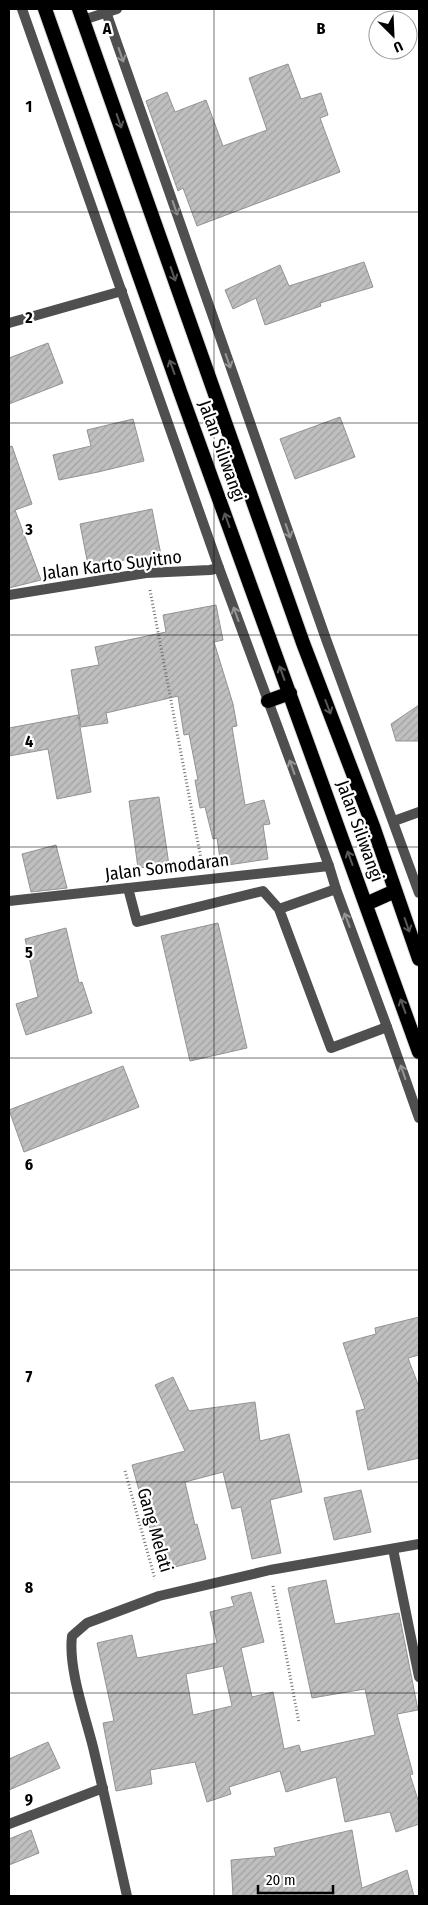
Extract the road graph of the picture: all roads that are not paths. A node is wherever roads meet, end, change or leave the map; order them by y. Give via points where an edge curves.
1 (22, 9) edge
2 (45, 9) edge
3 (117, 9) edge
4 (105, 11) edge
5 (81, 15) edge
6 (122, 291) junction
7 (9, 323) edge
8 (219, 568) junction
9 (9, 595) edge
10 (290, 693) junction
11 (268, 701) junction
12 (419, 812) edge
13 (394, 821) junction
14 (329, 866) junction
15 (128, 888) junction
16 (336, 889) junction
17 (395, 891) junction
18 (419, 893) edge
19 (9, 901) edge
20 (366, 904) junction
21 (279, 909) junction
22 (419, 960) edge
23 (387, 1027) junction
24 (419, 1052) edge
25 (419, 1118) edge
26 (419, 1544) edge
27 (393, 1549) junction
28 (419, 1677) edge
29 (100, 1789) junction
30 (9, 1824) edge
31 (127, 1896) edge

1 - 6 street
10 -> 2 highway, Jalan Siliwangi
3 - 4 street
4 - 5 street
4 -> 13 street via 326,639
5 -> 17 highway, Jalan Siliwangi via 303,643
6 - 7 street
6 - 8 street
8 - 9 street, Jalan Karto Suyitno via 146,573
11 -> 8 street
10 - 11 highway
20 -> 10 highway, Jalan Siliwangi
14 -> 11 street
12 - 13 street
13 - 18 street
14 - 15 street, Jalan Somodaran
14 - 16 street
15 - 19 street, Jalan Somodaran
15 - 21 street via 137,922 262,892
16 - 21 street
23 -> 16 street
17 - 20 highway
17 -> 22 highway, Jalan Siliwangi
24 -> 20 highway, Jalan Siliwangi
21 - 23 street via 331,1048
25 -> 23 street
26 - 27 street
27 - 28 street
27 - 29 street via 270,1570 160,1596 87,1623 72,1636 70,1649
29 - 30 street
29 - 31 street

